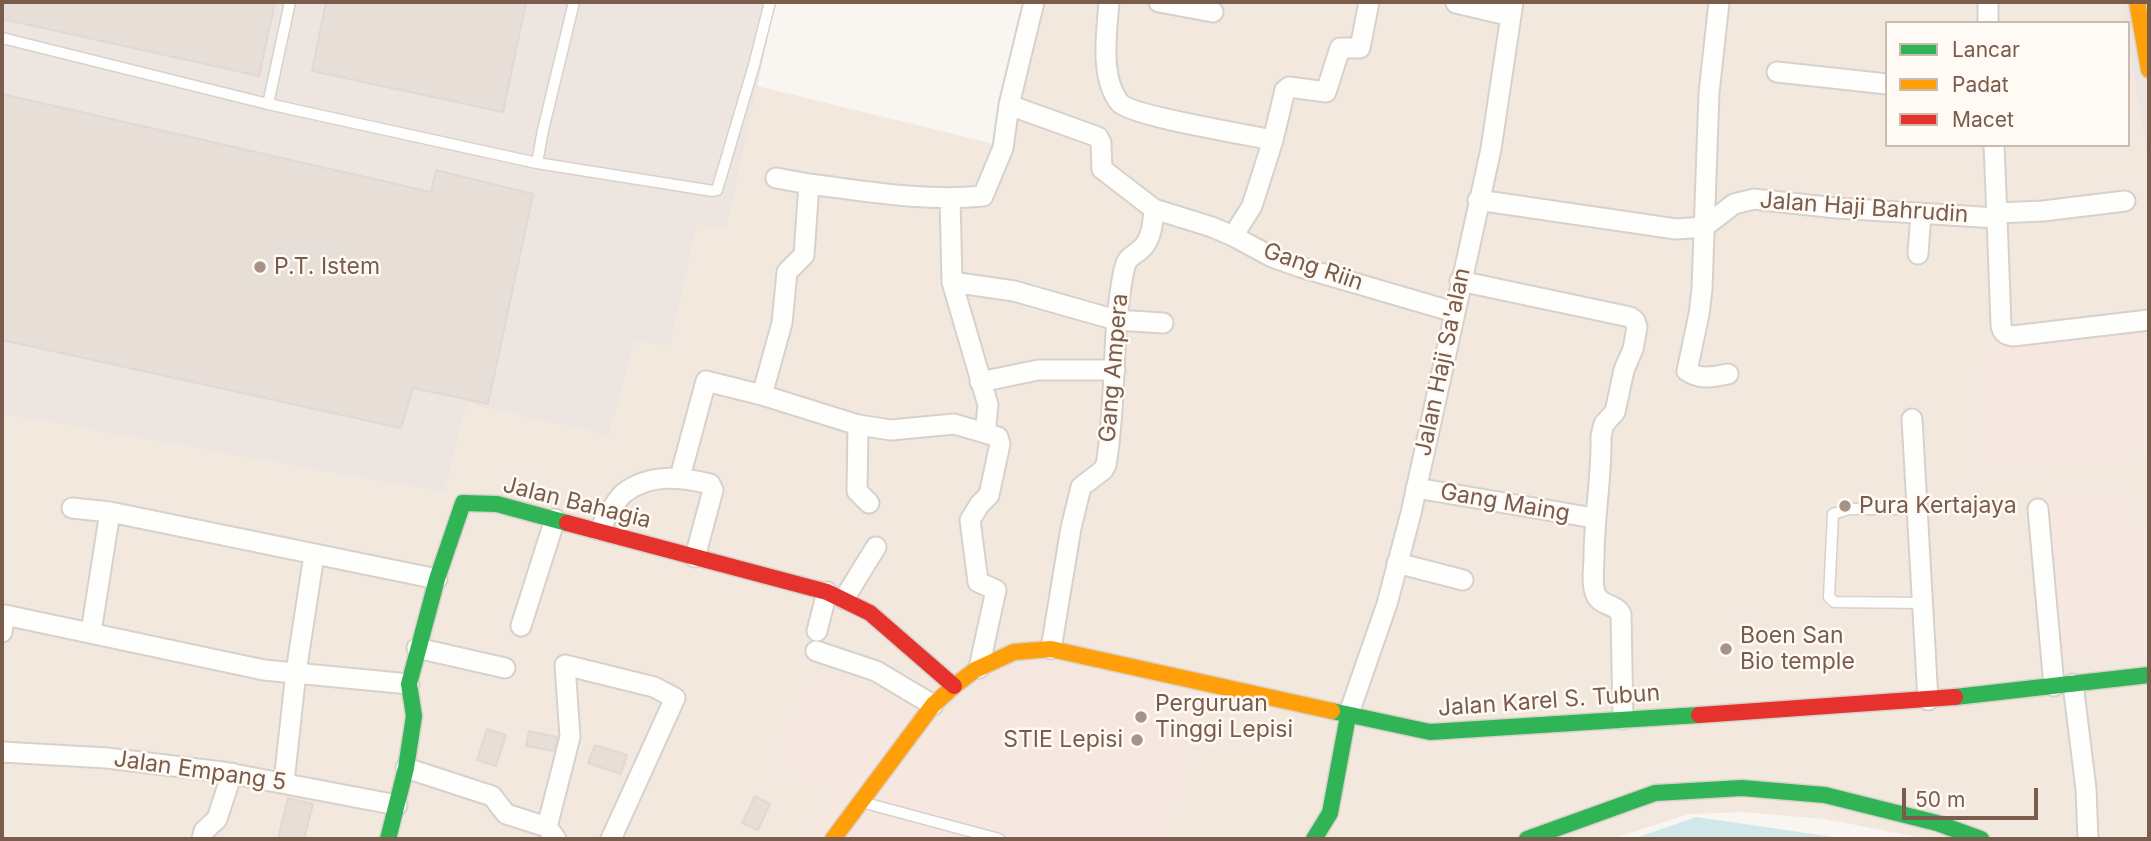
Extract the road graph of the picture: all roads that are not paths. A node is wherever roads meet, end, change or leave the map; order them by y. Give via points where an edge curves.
1 (290, 2) edge
2 (574, 2) edge
3 (770, 2) edge
4 (1034, 2) edge
5 (1110, 2) edge
6 (1160, 2) edge
7 (1369, 2) edge
8 (1719, 2) edge
9 (1988, 2) edge
10 (2137, 2) edge
11 (1456, 3) edge
12 (1512, 9) edge
13 (1213, 12) dead end
14 (1988, 21) edge
15 (2, 38) edge
16 (2149, 70) edge
17 (1777, 72) dead end
18 (1885, 84) edge
19 (268, 104) junction
20 (1009, 105) junction
21 (1273, 140) junction
22 (1994, 147) edge
23 (537, 163) junction
24 (776, 178) dead end
25 (809, 184) junction
26 (950, 198) junction
27 (1478, 200) junction
28 (2125, 201) dead end
29 (1154, 209) junction
30 (1921, 213) junction
31 (1997, 215) junction
32 (1704, 227) junction
33 (1233, 236) junction
34 (1918, 254) dead end
35 (1460, 281) junction
36 (953, 282) junction
37 (1454, 312) junction
38 (1116, 320) junction
39 (2149, 320) edge
40 (1163, 323) dead end
41 (1115, 370) junction
42 (1728, 374) dead end
43 (981, 382) junction
44 (762, 395) junction
45 (1912, 419) dead end
46 (858, 425) junction
47 (985, 433) junction
48 (680, 477) junction
49 (1416, 488) junction
50 (869, 503) dead end
51 (72, 508) dead end
52 (1917, 509) junction
53 (2038, 509) dead end
54 (110, 512) junction
55 (1594, 518) junction
56 (555, 519) junction
57 (598, 530) junction
58 (876, 547) dead end
59 (314, 555) junction
60 (695, 557) junction
61 (1397, 564) junction
62 (437, 579) junction
63 (1463, 580) dead end
64 (836, 596) junction
65 (1923, 603) junction
66 (521, 626) dead end
67 (817, 631) dead end
68 (2, 632) edge
69 (92, 632) junction
70 (417, 648) junction
71 (1051, 649) junction
72 (816, 651) dead end
73 (505, 668) dead end
74 (979, 668) junction
75 (296, 672) junction
76 (2149, 675) edge
77 (409, 684) junction
78 (2063, 685) junction
79 (954, 687) junction
80 (1928, 700) junction
81 (933, 705) junction
82 (1348, 716) junction
83 (1623, 719) junction
84 (2, 752) edge
85 (405, 768) junction
86 (232, 774) junction
87 (284, 782) junction
88 (862, 803) junction
89 (397, 804) junction
90 (551, 833) edge
91 (202, 839) edge
92 (388, 839) edge
93 (611, 839) edge
94 (833, 839) edge
95 (999, 839) edge
96 (1314, 839) edge
97 (1527, 839) edge
98 (1981, 839) edge
99 (2088, 839) edge

1 - 19 lane
2 - 23 lane
3 - 23 lane via 717,190
4 - 20 street
5 - 21 street via 1104,54 1120,103 1186,123
6 - 13 street
7 - 21 street, Gang Riin via 1360,48 1339,48 1326,92 1287,88
8 - 32 street via 1709,93
9 - 14 street
10 - 16 main road
11 - 12 street
12 - 27 street, Jalan Haji Sa'alan via 1491,149
15 - 19 lane
17 - 18 street
19 - 23 lane
20 - 26 street via 1003,148 983,196
20 - 29 street via 1098,137 1102,169
21 - 33 street, Gang Riin via 1252,206
22 - 31 street
24 - 25 street
25 - 26 street
25 - 44 street via 804,255 787,272 782,323
26 - 36 street
27 - 32 street via 1676,229
27 - 35 street, Jalan Haji Sa'alan
28 - 31 street
29 - 33 street
29 - 38 street, Gang Ampera via 1147,240 1127,259
30 - 31 street, Jalan Haji Bahrudin
30 - 32 street, Jalan Haji Bahrudin via 1754,200 1734,204
30 - 34 street
31 - 39 street, Jalan Haji Bahrudin via 2001,325 2006,335
32 - 42 street via 1699,314 1687,370 1710,378
33 - 37 street, Gang Riin via 1300,267
35 - 37 street, Jalan Haji Sa'alan
35 - 55 street via 1635,321 1633,349 1615,412 1601,436
36 - 38 street via 1014,291
36 - 43 street
37 - 49 street, Jalan Haji Sa'alan
38 - 40 street
38 - 41 street, Gang Ampera
41 - 43 street via 1038,370
41 - 71 street, Gang Ampera via 1106,465 1081,487
43 - 47 street via 988,405
44 - 46 street
44 - 48 street via 706,381
45 - 52 street
46 - 47 street via 891,430 954,424
46 - 50 street via 857,491
47 - 74 street via 998,437 1000,444 989,495 974,512 969,527 978,582 996,590
48 - 57 street via 638,485 622,494
48 - 60 street via 713,488
49 - 55 street, Gang Maing
49 - 61 street, Jalan Haji Sa'alan
51 - 54 street
52 - 65 street
52 - 65 lane via 1833,513 1829,597 1834,602
53 - 78 street
54 - 59 street
54 - 69 street
55 - 83 street via 1596,596 1621,614
56 - 57 main road, Jalan Bahagia
56 - 62 main road, Jalan Bahagia via 496,504 463,503
56 - 66 street
57 - 60 main road, Jalan Bahagia
58 - 64 street
59 - 62 street
59 - 75 street
60 - 64 main road, Jalan Bahagia
61 - 63 street
61 - 82 street, Jalan Haji Sa'alan
62 - 70 main road, Jalan Bahagia
64 - 67 street
64 - 79 main road, Jalan Bahagia via 870,613
65 - 80 street
68 - 69 street via 5,615
69 - 75 street via 264,670
70 - 73 street
70 - 77 main road, Jalan Bahagia
71 - 74 main road, Jalan Karel S. Tubun via 1014,652
71 - 82 main road, Jalan Karel S. Tubun
72 - 81 street via 876,671
74 - 79 main road, Jalan Karel S. Tubun
75 - 77 street
75 - 87 street
76 - 78 main road, Jalan Karel S. Tubun
77 - 85 main road, Jalan Bahagia via 414,716
78 - 80 main road, Jalan Karel S. Tubun
78 - 99 street via 2086,789
79 - 81 main road, Jalan Karel S. Tubun
80 - 83 main road, Jalan Karel S. Tubun
81 - 88 main road, Jalan Karel S. Tubun
82 - 83 main road, Jalan Karel S. Tubun via 1430,732
82 - 96 main road via 1329,813
84 - 86 street, Jalan Empang 5 via 107,758
85 - 89 main road, Jalan Bahagia
85 - 90 street via 492,796 506,814
86 - 87 street, Jalan Empang 5
86 - 91 street via 217,819
87 - 89 street, Jalan Empang 5
88 - 94 main road, Jalan Karel S. Tubun
88 - 95 lane
89 - 92 main road, Jalan Bahagia
90 - 93 street via 570,737 565,665 654,687 675,698
97 - 98 main road via 1655,793 1742,788 1825,795

